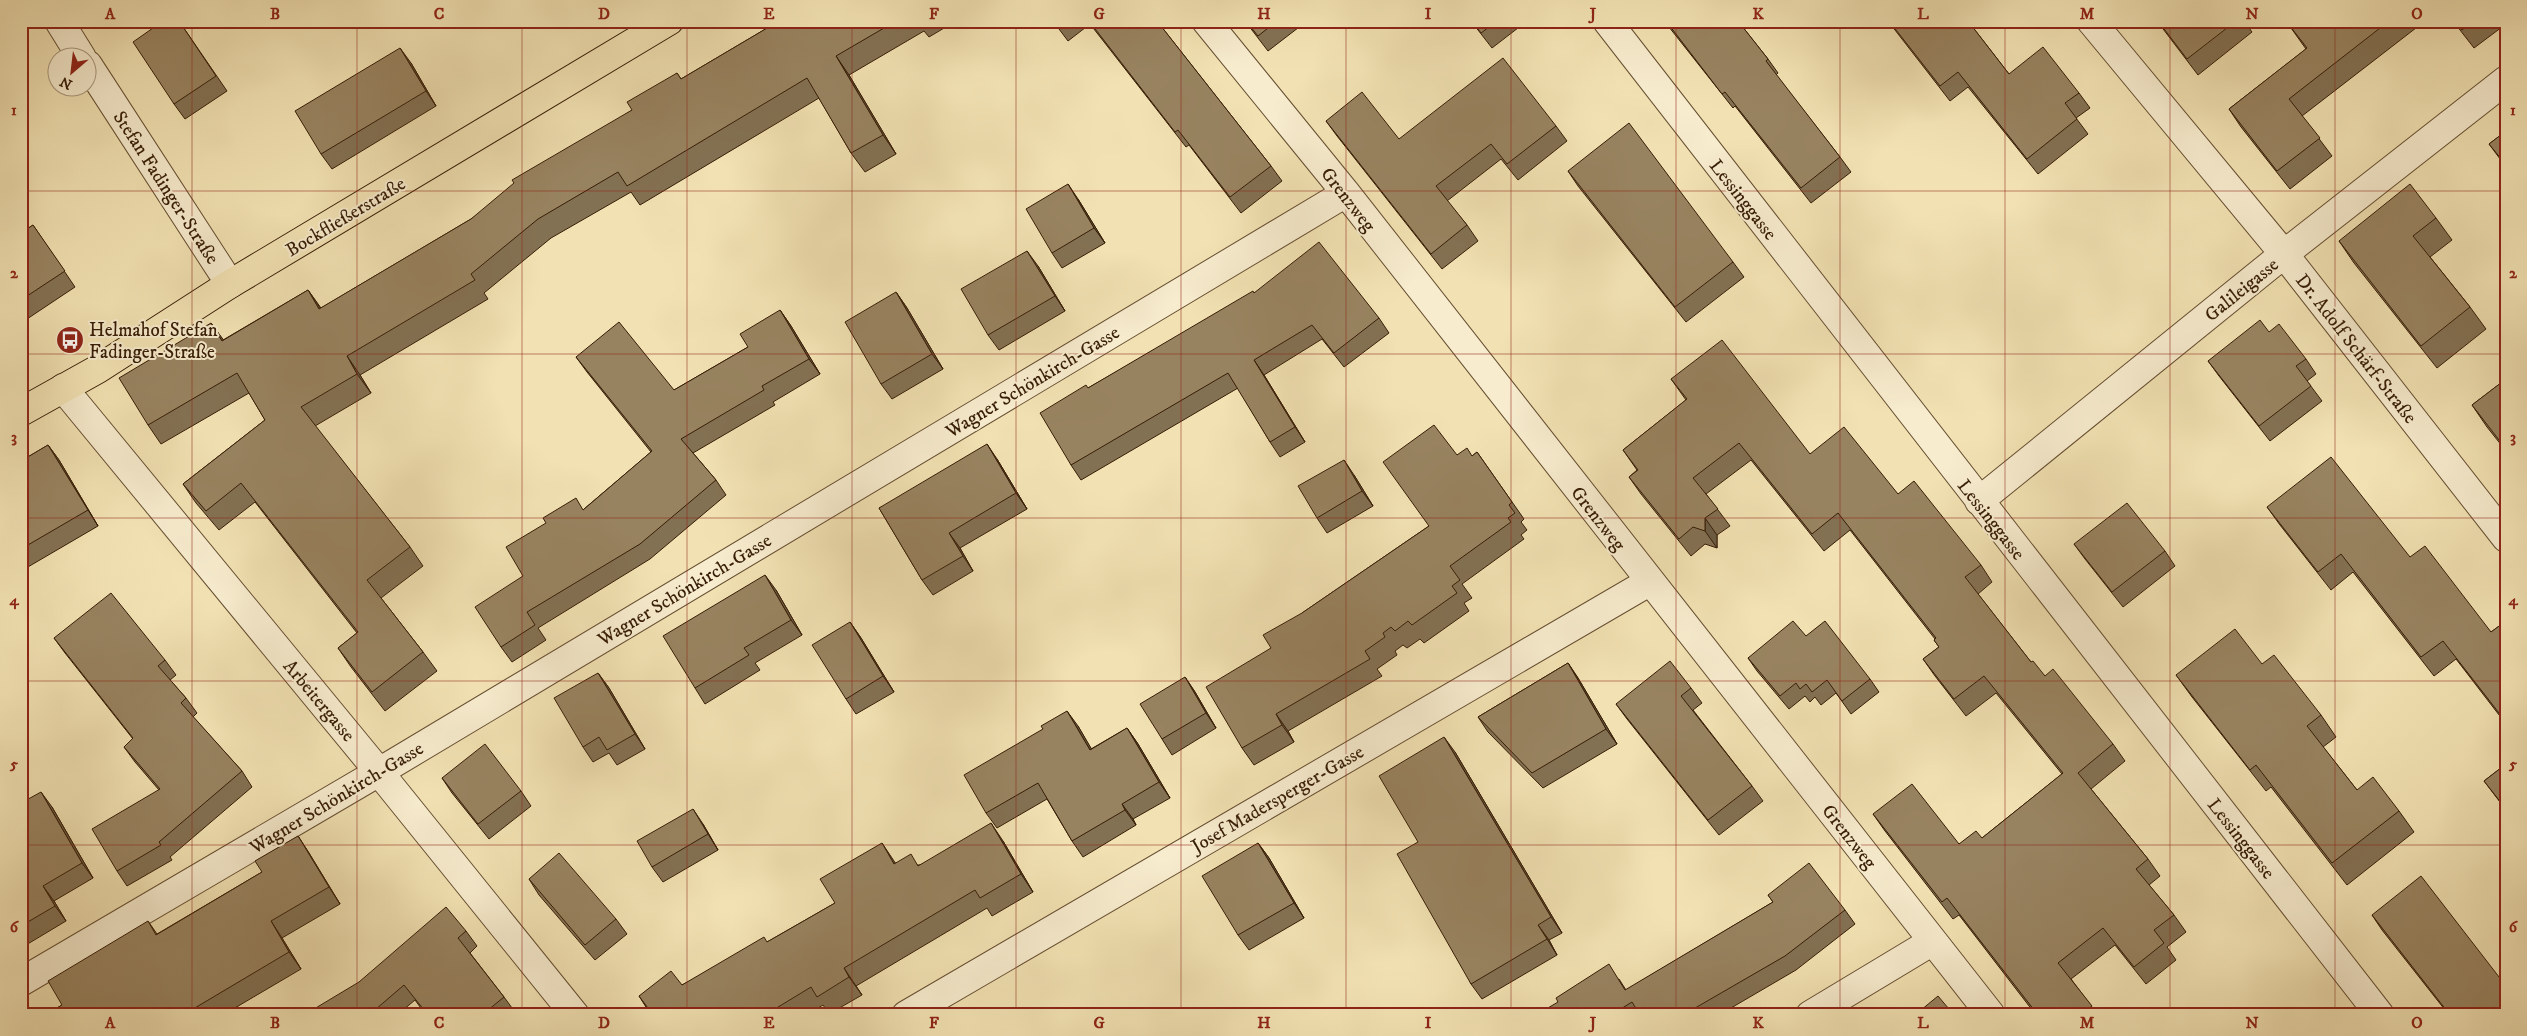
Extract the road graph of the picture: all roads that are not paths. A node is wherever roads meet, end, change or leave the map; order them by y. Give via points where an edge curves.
1 (59, 21) edge
2 (669, 21) edge
3 (1206, 21) edge
4 (1607, 21) edge
5 (2091, 21) edge
6 (76, 48) edge
7 (98, 80) edge
8 (2506, 80) edge
9 (1346, 193) junction
10 (2284, 254) junction
11 (230, 284) junction
12 (63, 388) junction
13 (21, 412) edge
14 (1979, 501) junction
15 (2506, 538) edge
16 (1649, 582) junction
17 (379, 772) junction
18 (1933, 941) junction
19 (21, 982) edge
20 (575, 1015) edge
21 (906, 1015) edge
22 (1810, 1015) edge
23 (1991, 1015) edge
24 (2380, 1015) edge

1 - 6 street
2 - 11 main road, Bockfließerstraße
3 - 9 street, Grenzweg
4 - 14 street, Lessinggasse
5 - 10 street, Dr. Adolf Schärf-Straße
7 - 11 street, Stefan Fadinger-Straße
8 - 10 street, Galileigasse
9 - 16 street, Grenzweg
9 - 17 street, Wagner Schönkirch-Gasse
10 - 14 street, Galileigasse
10 - 15 street, Dr. Adolf Schärf-Straße
11 - 12 main road, Bockfließerstraße via 98,370
12 - 13 main road, Bockfließerstraße
12 - 17 street, Arbeitergasse
14 - 24 street, Lessinggasse
16 - 18 street, Grenzweg
16 - 21 street, Josef Madersperger-Gasse
17 - 19 street, Wagner Schönkirch-Gasse
17 - 20 street, Arbeitergasse
18 - 22 street
18 - 23 street, Grenzweg

